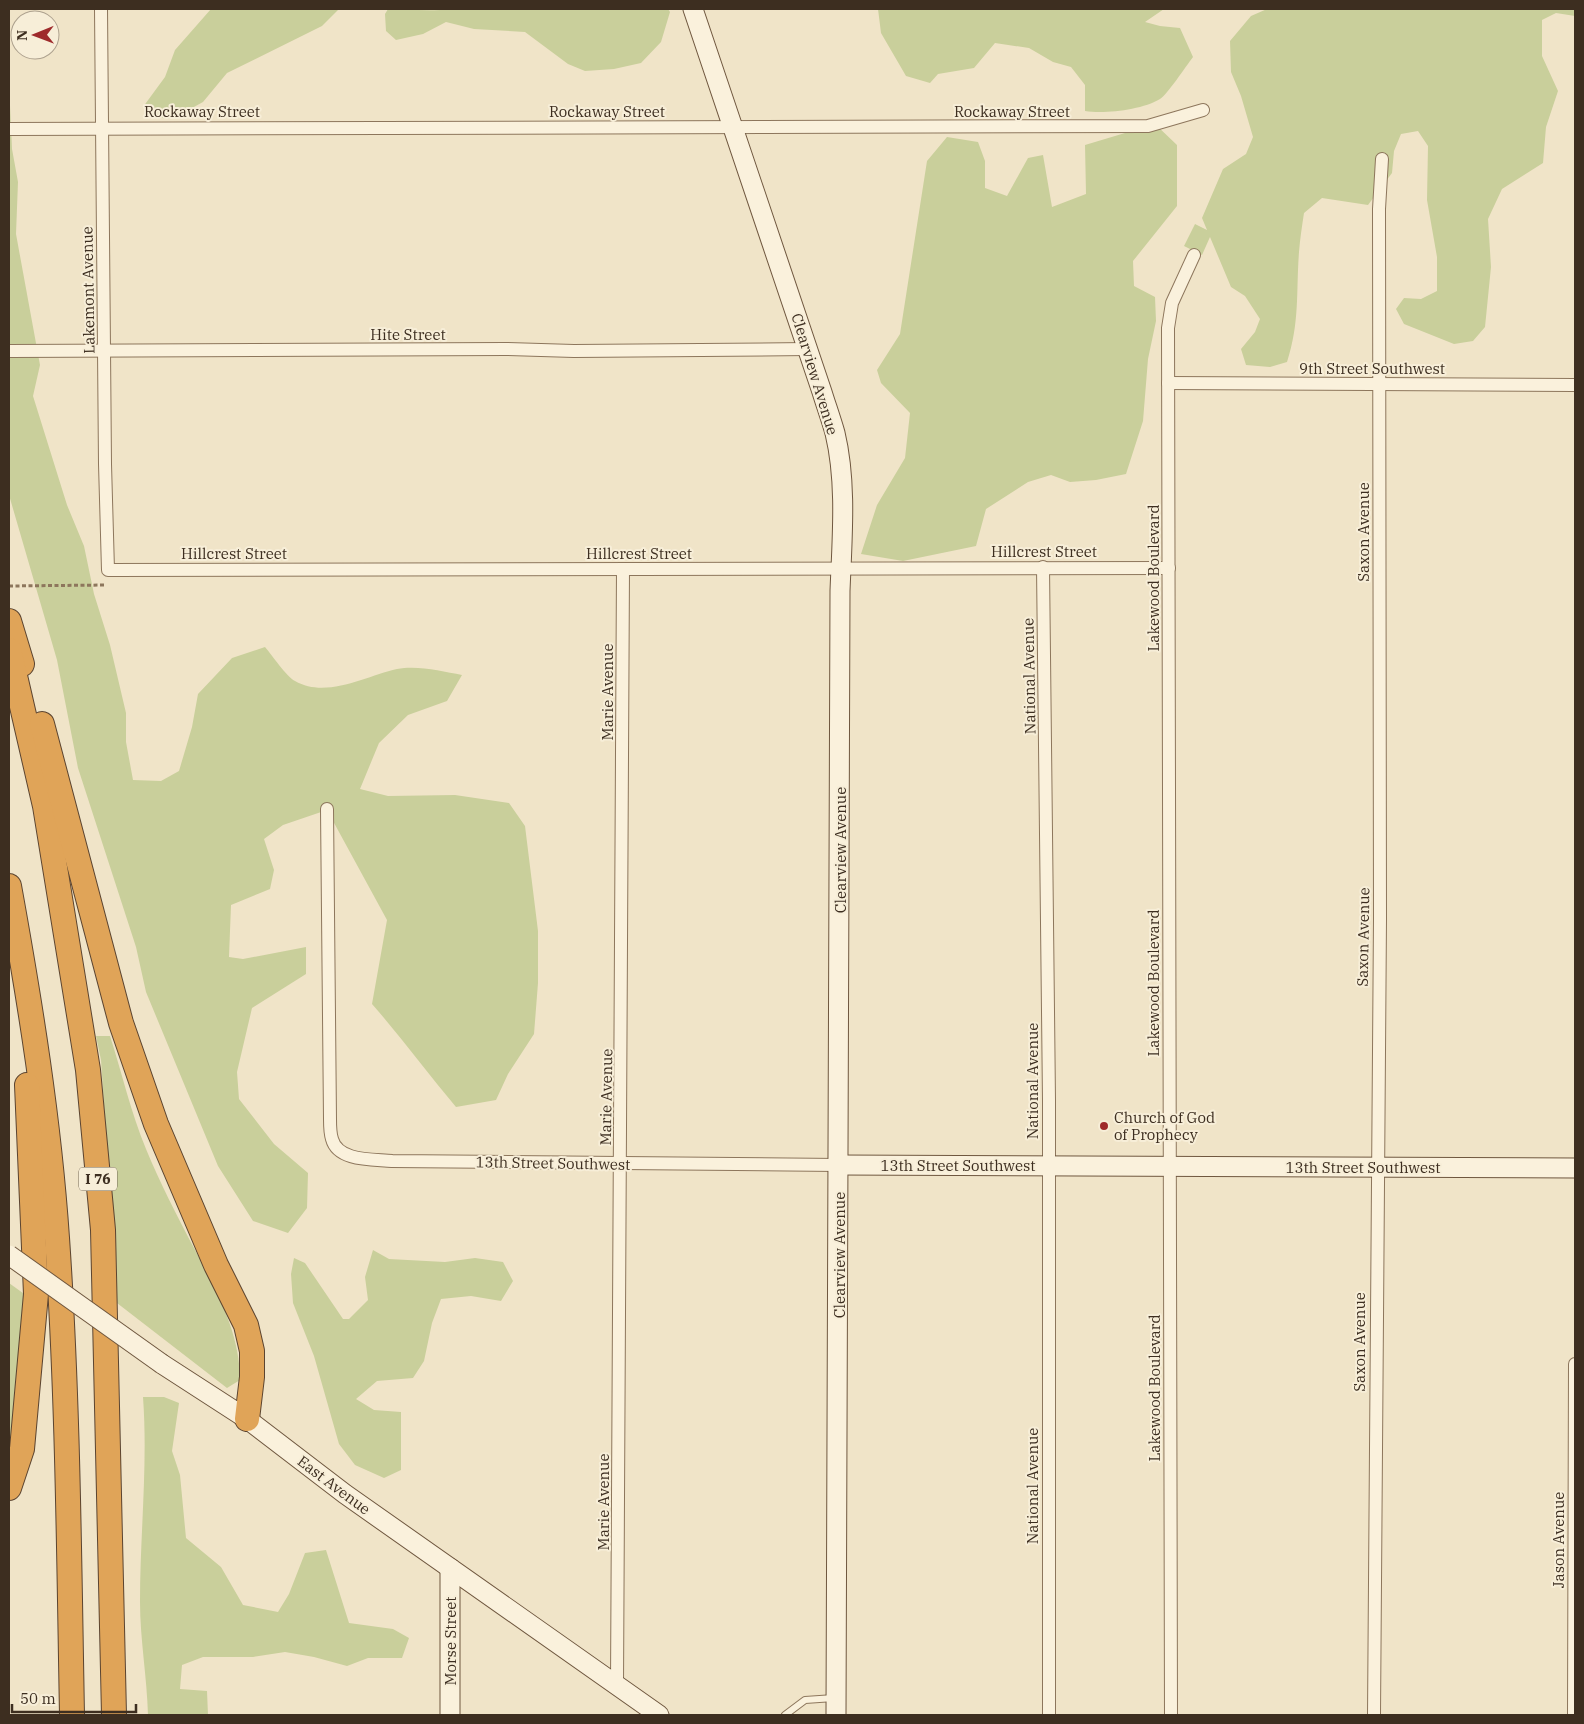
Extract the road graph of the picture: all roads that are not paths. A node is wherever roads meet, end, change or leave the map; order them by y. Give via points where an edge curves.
1 (101, 9) edge
2 (693, 9) edge
3 (1203, 110) dead end
4 (102, 127) junction
5 (732, 128) junction
6 (9, 129) edge
7 (1382, 159) dead end
8 (1194, 255) dead end
9 (808, 349) junction
10 (9, 351) edge
11 (104, 351) junction
12 (1168, 383) junction
13 (1380, 384) junction
14 (1575, 385) edge
15 (1043, 567) junction
16 (841, 568) junction
17 (1169, 568) junction
18 (623, 569) junction
19 (108, 570) joint
20 (9, 621) edge
21 (9, 650) edge
22 (327, 809) dead end
23 (9, 886) edge
24 (19, 943) junction
25 (621, 1164) junction
26 (839, 1165) junction
27 (1048, 1165) junction
28 (1170, 1165) junction
29 (1376, 1167) junction
30 (1575, 1168) edge
31 (9, 1255) edge
32 (1575, 1364) edge
33 (247, 1419) junction
34 (9, 1488) edge
35 (450, 1568) junction
36 (618, 1686) junction
37 (836, 1707) edge
38 (72, 1715) edge
39 (114, 1715) edge
40 (450, 1715) edge
41 (659, 1715) edge
42 (785, 1715) edge
43 (1049, 1715) edge
44 (1171, 1715) edge
45 (1374, 1715) edge
46 (1574, 1715) edge

1 - 4 street, Lakemont Avenue
2 - 5 street, Clearview Avenue
3 - 5 street, Rockaway Street via 1148,126
4 - 5 street, Rockaway Street
4 - 6 street, Rockaway Street
4 - 11 street, Lakemont Avenue
5 - 9 street, Clearview Avenue
7 - 13 street, Saxon Avenue
8 - 12 street, Lakewood Boulevard via 1172,303 1168,328
9 - 11 street, Hite Street
9 - 16 street, Clearview Avenue via 835,434 840,475
10 - 11 street, Hite Street
11 - 19 street, Lakemont Avenue
12 - 13 street, 9th Street Southwest
12 - 17 street, Lakewood Boulevard
13 - 14 street, 9th Street Southwest
13 - 29 street, Saxon Avenue via 1380,919
15 - 16 street, Hillcrest Street
15 - 17 street, Hillcrest Street
15 - 27 street, National Avenue
16 - 18 street, Hillcrest Street
16 - 26 street, Clearview Avenue
17 - 28 street, Lakewood Boulevard
18 - 19 street, Hillcrest Street
18 - 25 street, Marie Avenue
20 - 33 highway via 45,735 121,1023 156,1124 216,1265 246,1324 252,1351
21 - 39 highway, I 76 via 45,806 88,1070 103,1230
22 - 25 street, 13th Street Southwest via 330,1119 332,1139 341,1152 392,1161
23 - 24 highway
24 - 34 highway via 36,1294 22,1449
24 - 38 highway via 39,1066 57,1236 65,1379
25 - 26 street, 13th Street Southwest
25 - 36 street, Marie Avenue
26 - 27 street, 13th Street Southwest
26 - 37 street, Clearview Avenue
27 - 28 street, 13th Street Southwest
27 - 43 street, National Avenue
28 - 29 street, 13th Street Southwest
28 - 44 street, Lakewood Boulevard
29 - 30 street, 13th Street Southwest
29 - 45 street, Saxon Avenue
31 - 33 street, East Avenue, bridge via 162,1364
32 - 46 street, Jason Avenue
33 - 35 street, East Avenue
35 - 36 street, East Avenue
35 - 40 street, Morse Street
36 - 41 street, East Avenue
37 - 42 lane via 805,1700

